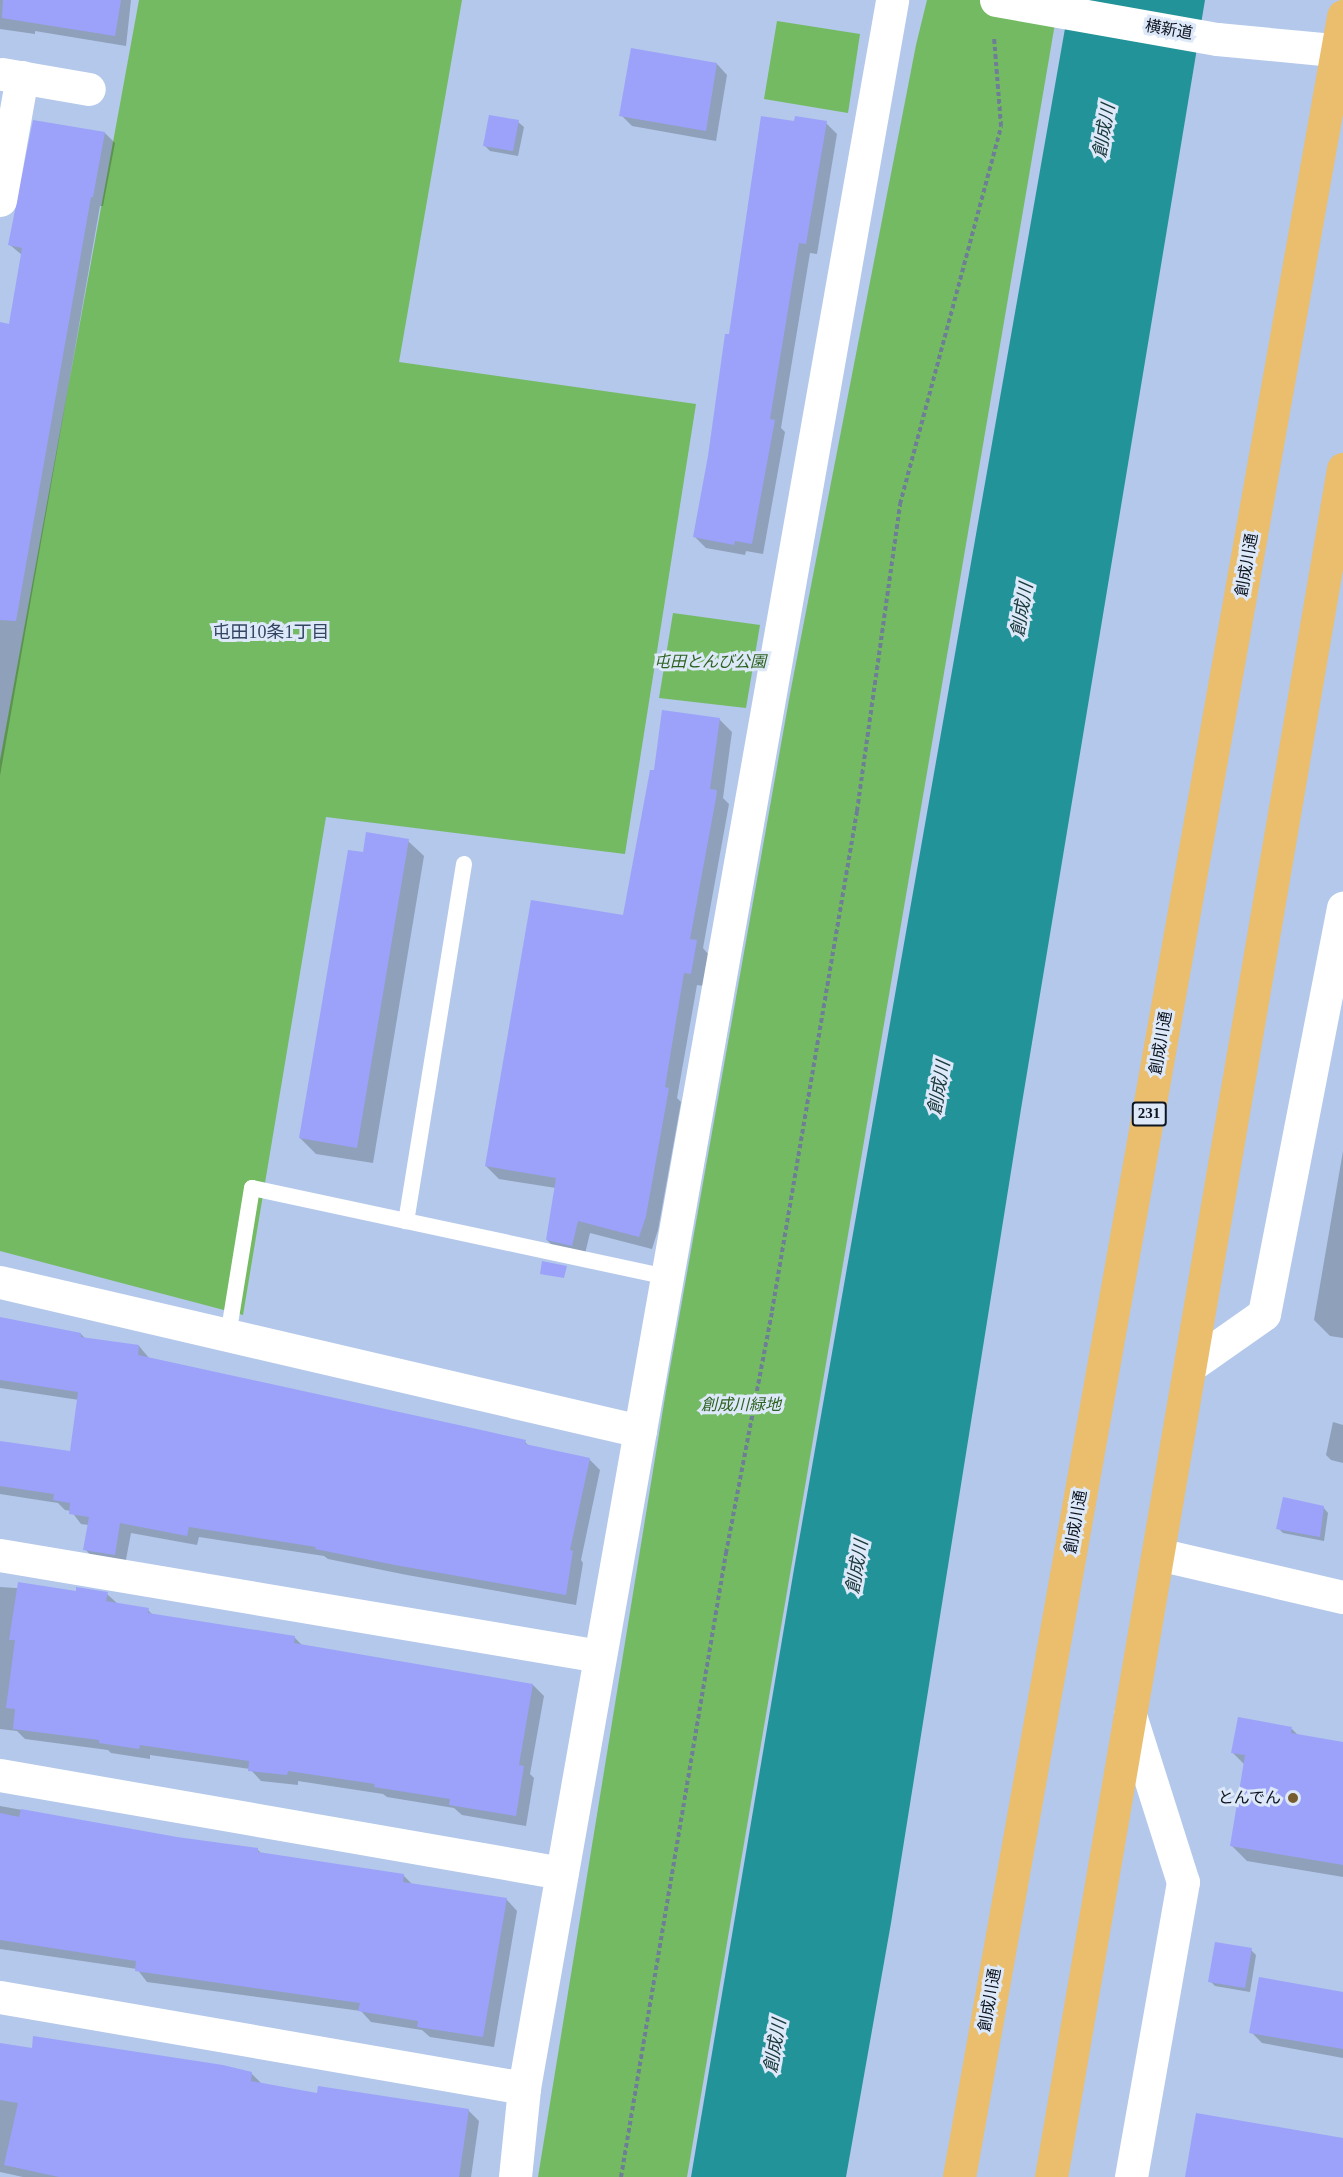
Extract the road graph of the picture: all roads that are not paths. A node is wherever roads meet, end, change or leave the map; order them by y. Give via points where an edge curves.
1 (892, 0) edge
2 (1007, 2) edge
3 (1343, 16) edge
4 (1340, 51) edge
5 (11, 75) edge
6 (89, 89) dead end
7 (0, 200) edge
8 (1343, 469) edge
9 (464, 864) dead end
10 (1343, 908) edge
11 (406, 1221) junction
12 (667, 1277) junction
13 (0, 1282) edge
14 (228, 1336) junction
15 (1190, 1366) junction
16 (640, 1431) junction
17 (1158, 1554) junction
18 (0, 1555) edge
19 (1343, 1597) edge
20 (600, 1656) junction
21 (1130, 1715) junction
22 (0, 1775) edge
23 (562, 1873) junction
24 (0, 1997) edge
25 (524, 2088) junction
26 (515, 2177) edge
27 (959, 2177) edge
28 (1051, 2177) edge
29 (1131, 2177) edge

1 - 12 street
2 - 4 street, 横新道 via 1217,39
3 - 4 highway, 創成川通 / 231
4 - 27 highway, 創成川通 / 231
5 - 6 street
5 - 7 street
8 - 15 highway
9 - 11 lane
10 - 15 street via 1264,1314
11 - 12 lane
11 - 14 lane via 252,1188
12 - 16 street
13 - 14 street
14 - 16 street
15 - 17 highway
16 - 20 street
17 - 19 street
17 - 21 highway
18 - 20 street
20 - 23 street
21 - 28 highway
21 - 29 street via 1183,1882
22 - 23 street
23 - 25 street
24 - 25 street
25 - 26 street

